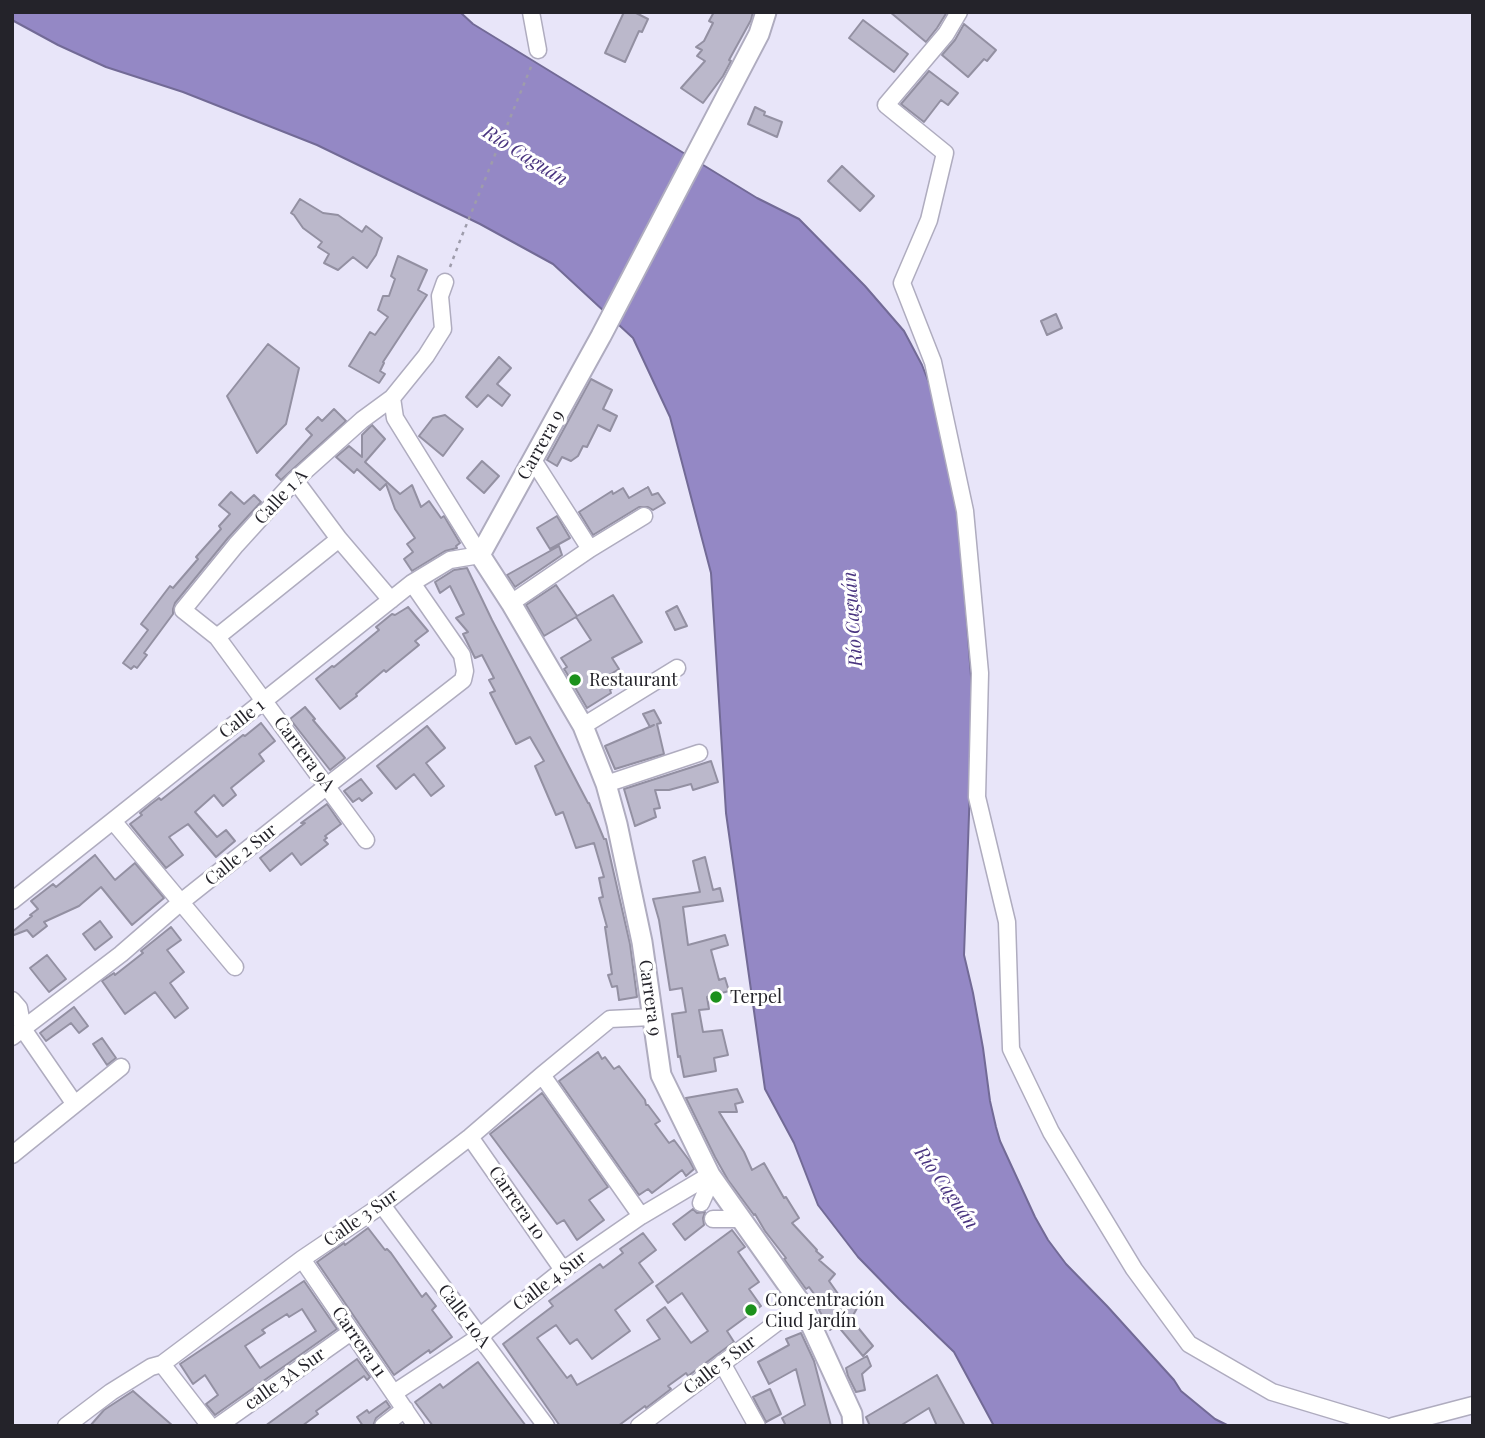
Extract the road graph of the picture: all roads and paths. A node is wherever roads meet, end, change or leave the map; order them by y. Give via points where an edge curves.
1 (531, 12) edge
2 (766, 12) edge
3 (959, 12) edge
4 (538, 50) joint
5 (445, 282) joint
6 (391, 398) junction
7 (533, 460) junction
8 (295, 480) junction
9 (644, 516) dead end
10 (340, 539) junction
11 (590, 549) junction
12 (480, 555) junction
13 (412, 583) junction
14 (391, 600) junction
15 (511, 603) junction
16 (183, 610) joint
17 (217, 637) junction
18 (677, 668) dead end
19 (264, 701) junction
20 (583, 726) junction
21 (699, 753) dead end
22 (607, 784) junction
23 (327, 786) junction
24 (113, 821) junction
25 (366, 839) dead end
26 (12, 901) edge
27 (181, 902) junction
28 (235, 967) dead end
29 (12, 999) edge
30 (652, 1017) junction
31 (18, 1033) edge
32 (121, 1067) dead end
33 (542, 1075) junction
34 (74, 1103) junction
35 (470, 1137) junction
36 (12, 1155) edge
37 (711, 1176) junction
38 (701, 1203) dead end
39 (382, 1205) junction
40 (641, 1216) junction
41 (713, 1219) dead end
42 (741, 1219) junction
43 (302, 1259) junction
44 (563, 1270) junction
45 (802, 1305) junction
46 (351, 1332) junction
47 (479, 1336) junction
48 (722, 1363) junction
49 (162, 1364) junction
50 (394, 1394) junction
51 (1473, 1405) edge
52 (405, 1409) junction
53 (66, 1426) edge
54 (210, 1426) edge
55 (218, 1426) edge
56 (383, 1426) edge
57 (416, 1426) edge
58 (546, 1426) edge
59 (639, 1426) edge
60 (757, 1426) edge
61 (853, 1426) edge
62 (1385, 1426) edge
63 (1392, 1426) edge

1 - 4 street
2 - 7 main road, Carrera 9 via 759,34
3 - 62 street via 886,105 945,153 929,220 902,283 933,362 965,511 980,673 977,797 1007,922 1011,1049 1051,1132 1135,1269 1189,1343 1272,1392
4 - 5 path
5 - 6 street, Calle 1 A via 440,296 443,329
6 - 8 street, Calle 1 A
6 - 12 street, Carrera 9 via 395,418
7 - 11 street
7 - 12 main road, Carrera 9
8 - 10 street
8 - 16 street, Calle 1 A
9 - 11 street
10 - 14 street
10 - 17 street
11 - 15 street
12 - 13 street, Calle 1 via 450,560
12 - 15 main road, Carrera 9
13 - 14 street, Calle 1
13 - 23 street, Calle 2 Sur via 462,656 463,680
14 - 19 street, Calle 1
15 - 20 main road, Carrera 9
16 - 17 street, Carrera 9A
17 - 19 street, Carrera 9A
18 - 20 street
19 - 23 street, Carrera 9A
19 - 24 street, Calle 1
20 - 22 main road, Carrera 9
21 - 22 street
22 - 30 main road, Carrera 9 via 642,942
23 - 25 street, Carrera 9A
23 - 27 street, Calle 2 Sur
24 - 26 street, Calle 1
24 - 27 street
27 - 28 street
27 - 31 street, Calle 2 Sur
29 - 31 street via 19,1008
30 - 33 street, Calle 3 Sur via 610,1019
30 - 37 main road, Carrera 9 via 661,1075
31 - 34 street
32 - 34 street
33 - 35 street, Calle 3 Sur
33 - 40 street
34 - 36 street
35 - 39 street, Calle 3 Sur
35 - 44 street, Carrera 10
37 - 38 street
37 - 40 street, Calle 4 Sur
37 - 42 main road, Carrera 9
39 - 43 street, Calle 3 Sur
39 - 47 street, Calle 10A
40 - 44 street, Calle 4 Sur
41 - 42 street
42 - 45 main road, Carrera 9
43 - 46 street, Carrera 11
43 - 49 street, Calle 3 Sur
44 - 47 street, Calle 4 Sur
45 - 48 street, Calle 5 Sur
45 - 61 main road, Carrera 9 via 852,1414
46 - 50 street, Carrera 11
46 - 55 street, calle 3A Sur
47 - 50 street, Calle 4 Sur
47 - 58 street, Calle 10A
48 - 59 street, Calle 5 Sur
48 - 60 street
49 - 53 street, Calle 3 Sur via 111,1392
49 - 54 street
50 - 52 street, Carrera 11
51 - 63 street
52 - 56 street
52 - 57 street, Carrera 11

